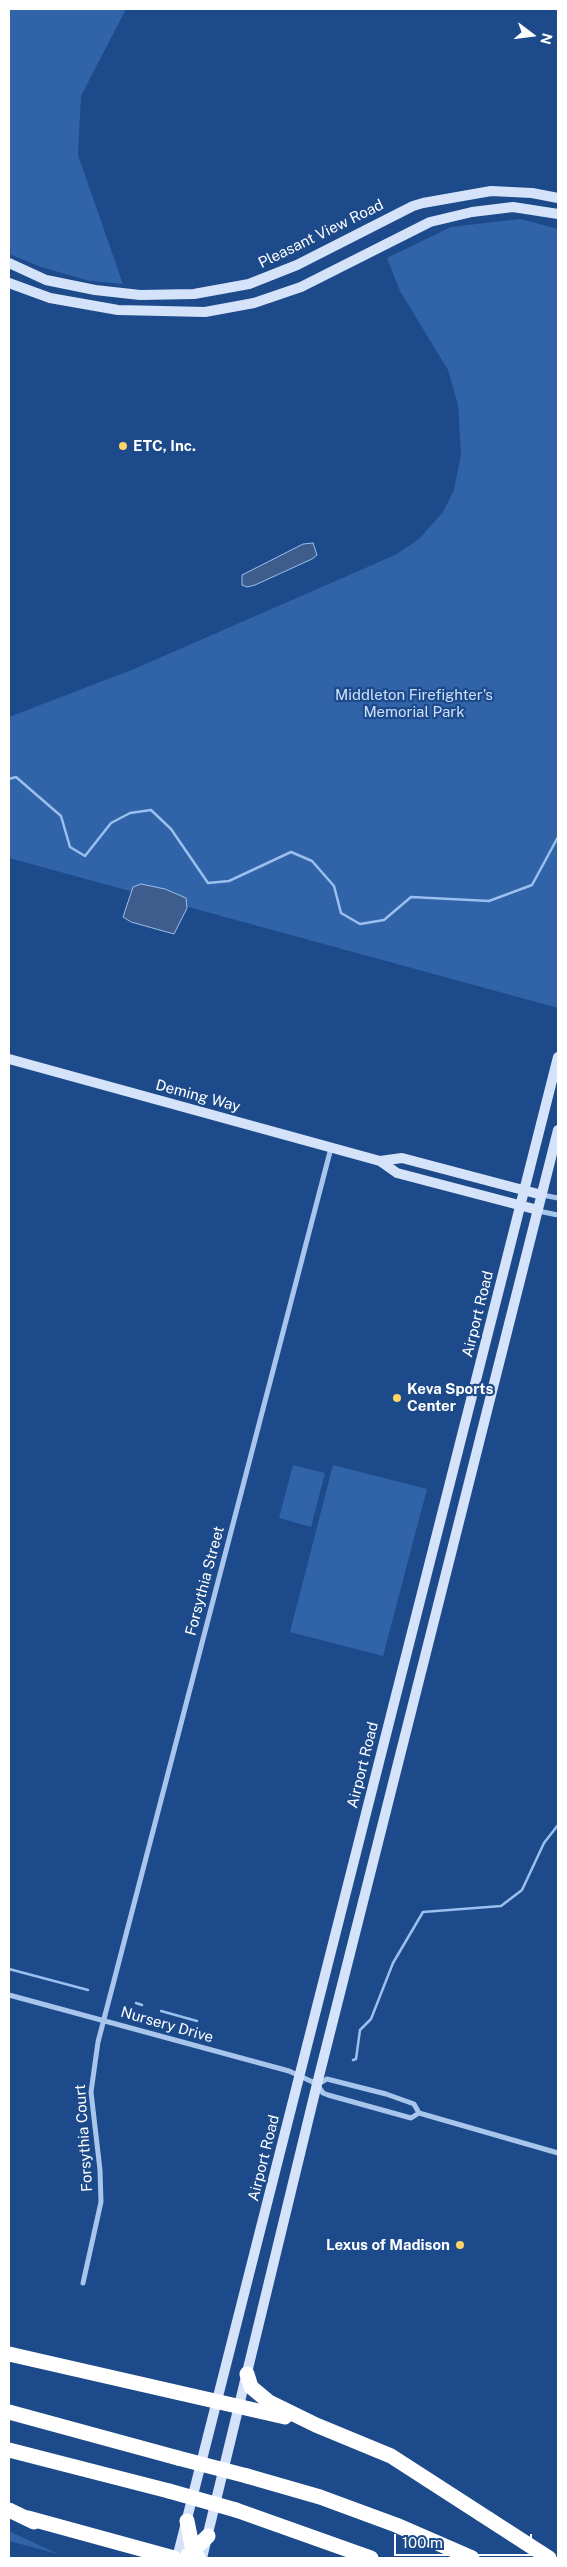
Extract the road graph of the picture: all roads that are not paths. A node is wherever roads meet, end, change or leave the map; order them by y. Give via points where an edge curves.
1 (558, 198) edge
2 (558, 214) edge
3 (9, 263) edge
4 (9, 283) edge
5 (558, 1057) edge
6 (9, 1059) edge
7 (558, 1130) edge
8 (331, 1148) junction
9 (380, 1161) junction
10 (525, 1190) junction
11 (542, 1195) junction
12 (558, 1198) edge
13 (521, 1206) junction
14 (538, 1210) junction
15 (558, 1215) edge
16 (9, 1995) edge
17 (104, 2021) junction
18 (301, 2075) junction
19 (317, 2084) junction
20 (419, 2113) junction
21 (558, 2153) edge
22 (83, 2283) dead end
23 (9, 2354) edge
24 (247, 2374) junction
25 (216, 2401) junction
26 (240, 2406) junction
27 (9, 2412) edge
28 (316, 2425) junction
29 (9, 2450) edge
30 (9, 2510) edge
31 (28, 2518) junction
32 (187, 2521) junction
33 (208, 2536) joint
34 (194, 2556) edge
35 (144, 2558) edge
36 (176, 2558) edge
37 (371, 2558) edge
38 (472, 2558) edge
39 (549, 2558) edge

1 - 3 street, Pleasant View Road via 532,193 491,192 423,203 249,284 194,294 140,295 95,290 46,280
2 - 4 street via 514,207 430,222 301,287 254,303 206,312 118,310 50,298
5 - 10 street, Airport Road
6 - 8 street, Deming Way
7 - 11 street
8 - 9 street, Deming Way
8 - 17 street, Forsythia Street
9 - 10 street, Deming Way via 402,1158
9 - 13 street, Deming Way via 397,1173
10 - 11 street, Deming Way
10 - 13 street, Airport Road
11 - 12 street
11 - 14 street
13 - 14 street, Deming Way
13 - 18 street, Airport Road
14 - 15 street
14 - 19 street
16 - 17 street, Nursery Drive
17 - 18 street, Nursery Drive
17 - 22 street, Forsythia Court via 91,2092 101,2202
18 - 19 street, Nursery Drive
18 - 25 street, Airport Road
19 - 20 street, Nursery Drive via 328,2095 411,2118
19 - 20 street via 327,2079 386,2094 414,2104
19 - 24 street
20 - 21 street
23 - 25 highway
24 - 26 street
24 - 28 highway via 251,2387 269,2402
25 - 26 highway
25 - 32 street, Airport Road
26 - 28 highway
26 - 33 street
27 - 38 highway, bridge via 320,2497
28 - 39 highway via 390,2456
29 - 37 highway, bridge via 236,2510
30 - 31 highway
31 - 35 highway
31 - 36 highway
32 - 34 highway
32 - 36 street, Airport Road
33 - 34 highway

